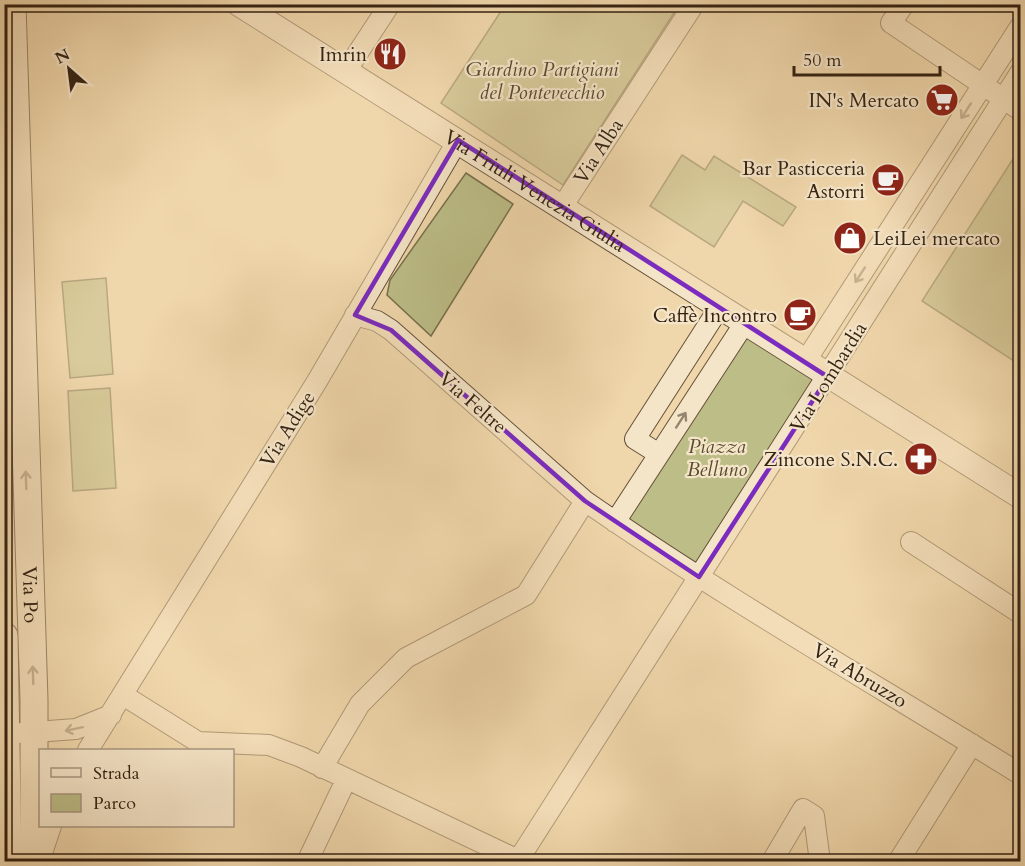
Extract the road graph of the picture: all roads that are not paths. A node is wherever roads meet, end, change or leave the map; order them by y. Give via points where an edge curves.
1 (12, 4) edge
2 (239, 4) edge
3 (390, 4) edge
4 (694, 4) edge
5 (904, 4) edge
6 (1020, 27) edge
7 (9, 59) edge
8 (346, 72) junction
9 (1020, 73) edge
10 (984, 84) junction
11 (1004, 98) junction
12 (1020, 110) edge
13 (458, 140) junction
14 (562, 207) junction
15 (718, 308) junction
16 (355, 315) junction
17 (744, 324) junction
18 (805, 362) junction
19 (828, 376) junction
20 (659, 454) junction
21 (1020, 496) edge
22 (585, 501) junction
23 (615, 522) junction
24 (911, 542) dead end
25 (699, 577) junction
26 (1020, 613) edge
27 (4, 636) edge
28 (123, 695) junction
29 (111, 715) junction
30 (7, 733) junction
31 (34, 733) junction
32 (972, 744) junction
33 (89, 749) edge
34 (322, 768) junction
35 (1020, 774) edge
36 (346, 780) junction
37 (50, 827) edge
38 (774, 858) dead end
39 (8, 861) edge
40 (34, 861) edge
41 (39, 861) edge
42 (307, 861) edge
43 (517, 861) edge
44 (820, 861) edge
45 (898, 861) edge

1 - 7 main road, Via Po
2 - 8 street, Via Friuli Venezia Giulia
3 - 8 street
4 - 14 street, Via Alba
5 - 10 street via 891,23
6 - 10 street, Via Lombardia
31 -> 7 main road, Via Po
8 - 13 street, Via Friuli Venezia Giulia
9 - 11 street, Via Lombardia
10 - 11 street
10 -> 18 street, Via Lombardia
11 - 12 street
11 - 19 street, Via Lombardia
13 - 14 street, Via Friuli Venezia Giulia
13 - 16 street, Via Adige
14 - 15 street, Via Friuli Venezia Giulia
15 - 17 street, Via Friuli Venezia Giulia
15 - 20 street via 635,439
16 - 22 street, Via Feltre via 391,330
16 - 28 street, Via Adige
17 - 18 street, Via Friuli Venezia Giulia
20 -> 17 street
18 - 19 street, Via Friuli Venezia Giulia
19 - 21 street, Via Friuli Venezia Giulia
19 - 25 street, Via Lombardia
20 - 23 street
22 - 23 street
22 - 34 street via 526,595 406,658 360,705
23 - 25 street
24 - 26 street
25 - 32 street, Via Abruzzo
25 - 43 street, Via Lombardia
27 - 30 main road, Via Po
28 - 29 street, Via Adige
28 - 34 street via 198,742 269,745
29 -> 31 street via 76,729
29 - 33 street, Via Adige
30 - 31 street
30 - 39 main road, Via Po
31 - 40 main road, Via Po
32 - 35 street, Via Abruzzo
32 - 45 street
34 - 36 street
36 - 42 street
36 - 43 street
37 - 41 street
38 - 44 street via 803,809 814,816

